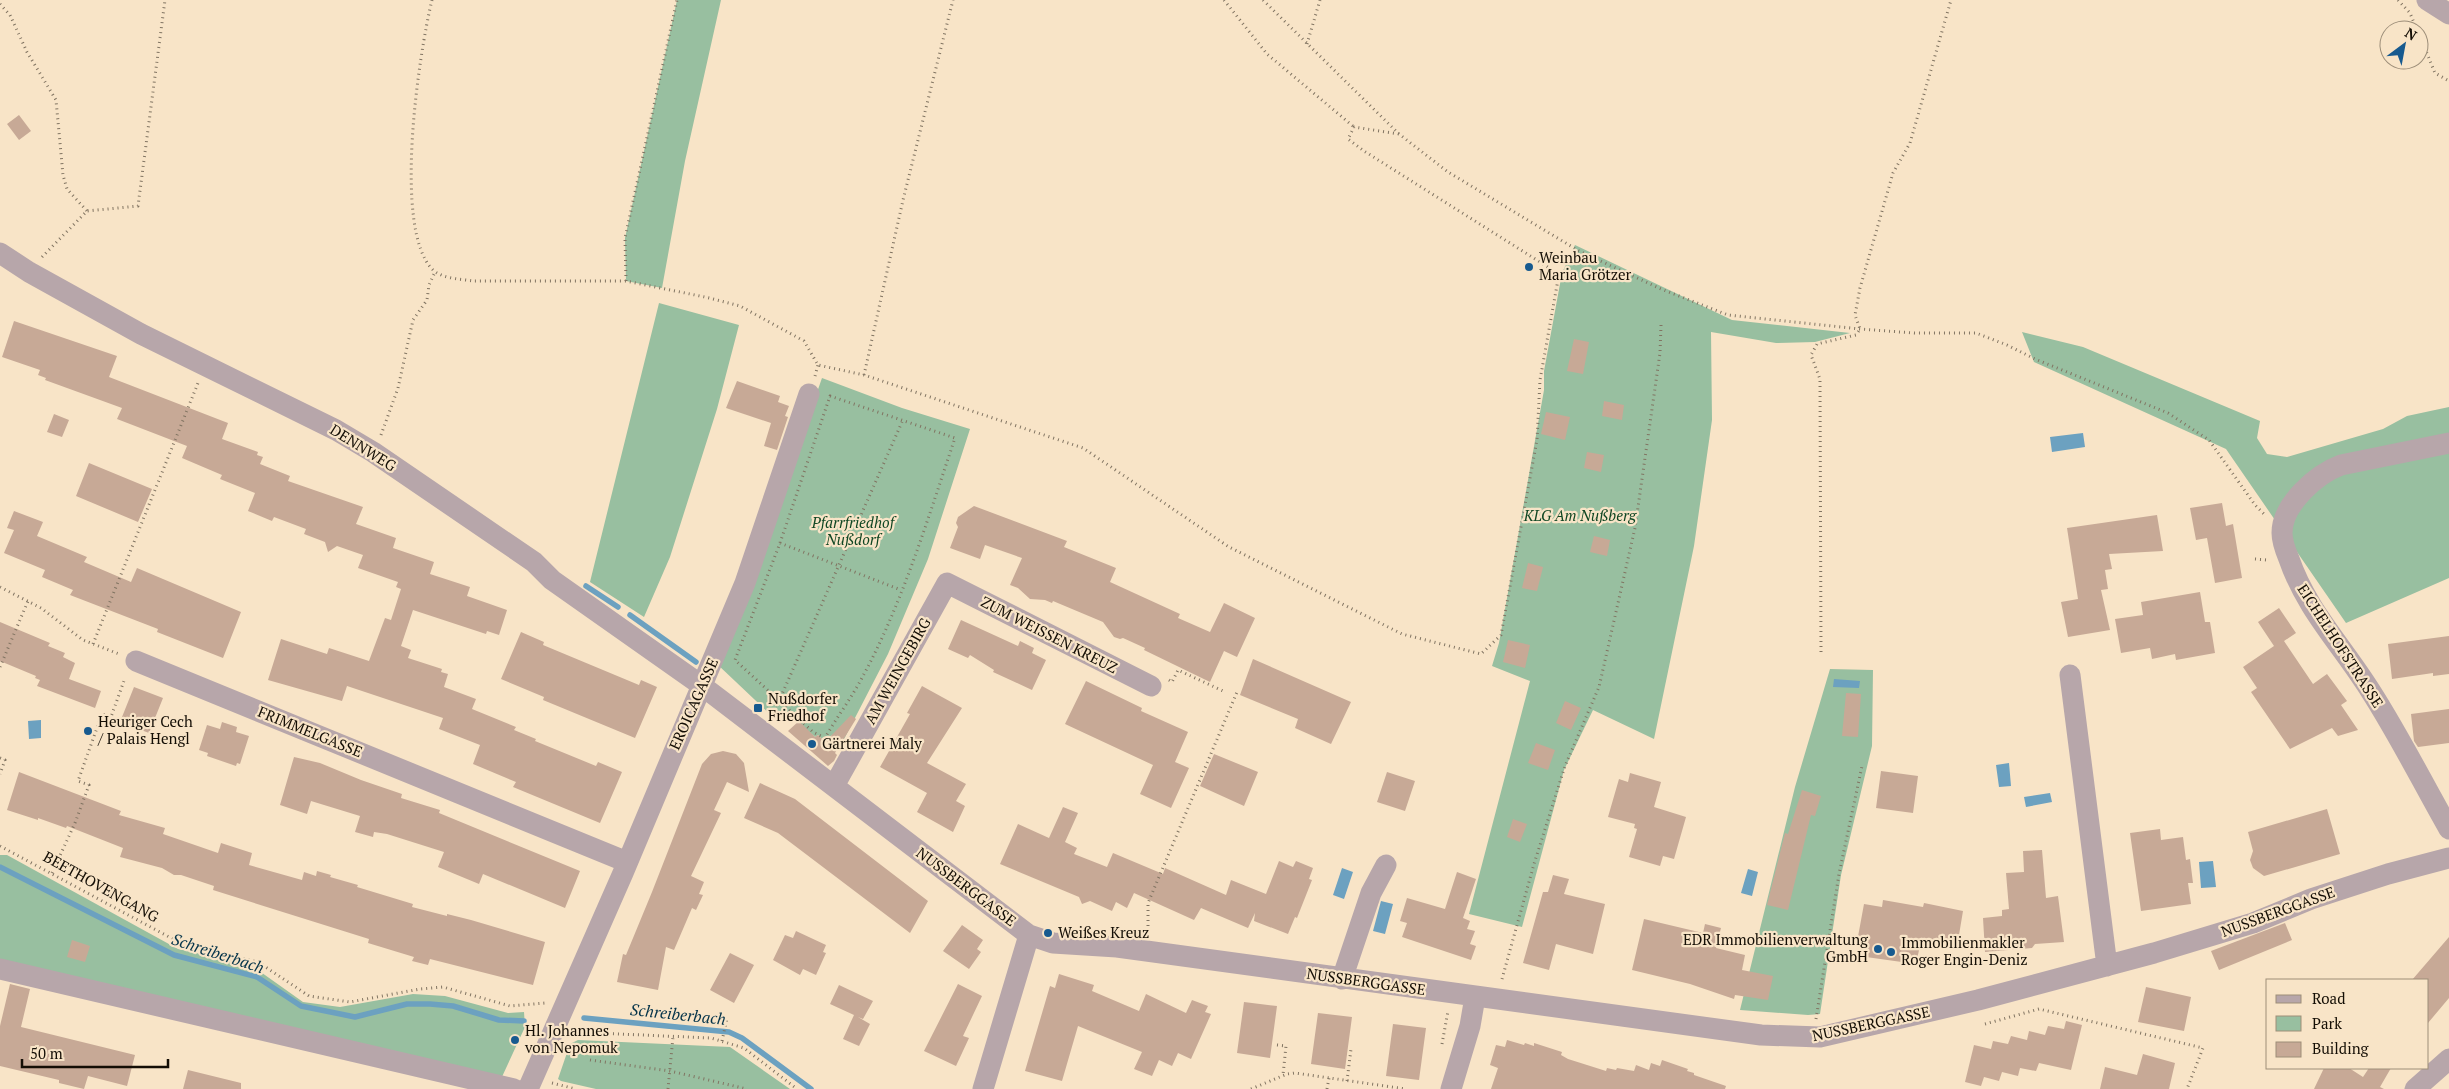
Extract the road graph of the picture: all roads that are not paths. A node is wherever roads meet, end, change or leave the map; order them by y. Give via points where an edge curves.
1 (2427, 0) edge
2 (2449, 14) edge
3 (0, 253) edge
4 (809, 394) dead end
5 (2449, 443) edge
6 (947, 583) joint
7 (134, 660) road end
8 (2070, 675) dead end
9 (701, 684) junction
10 (1152, 686) road end
11 (834, 786) junction
12 (2449, 829) edge
13 (2449, 858) edge
14 (627, 862) junction
15 (1386, 865) dead end
16 (1029, 935) junction
17 (2107, 966) junction
18 (0, 969) edge
19 (1342, 979) junction
20 (1475, 997) junction
21 (2449, 1059) edge
22 (514, 1089) edge
23 (528, 1089) edge
24 (983, 1089) edge
25 (1451, 1089) edge
26 (2415, 1089) edge

1 - 2 street
3 - 9 street, DENNWEG via 29,272 205,366 299,410 373,452 534,562 552,580
4 - 9 street, EROICAGASSE via 759,546
5 - 12 street, EICHELHOFSTRASSE via 2329,470 2296,499 2282,532 2294,576 2305,598 2365,681
6 - 10 street, ZUM WEISSEN KREUZ
6 - 11 street, AM WEINGEBIRG
7 - 14 street, FRIMMELGASSE
8 - 17 street
9 - 11 street, NUSSBERGGASSE
9 - 14 street, EROICAGASSE
11 - 16 street, NUSSBERGGASSE
13 - 17 street, NUSSBERGGASSE via 2388,874 2311,899 2253,923
14 - 23 street, EROICAGASSE
15 - 19 street via 1371,893
16 - 19 street, NUSSBERGGASSE via 1053,943 1117,947
16 - 24 street
17 - 20 street, NUSSBERGGASSE via 1820,1037 1761,1035
18 - 22 street
19 - 20 street, NUSSBERGGASSE
20 - 25 street
21 - 26 street

